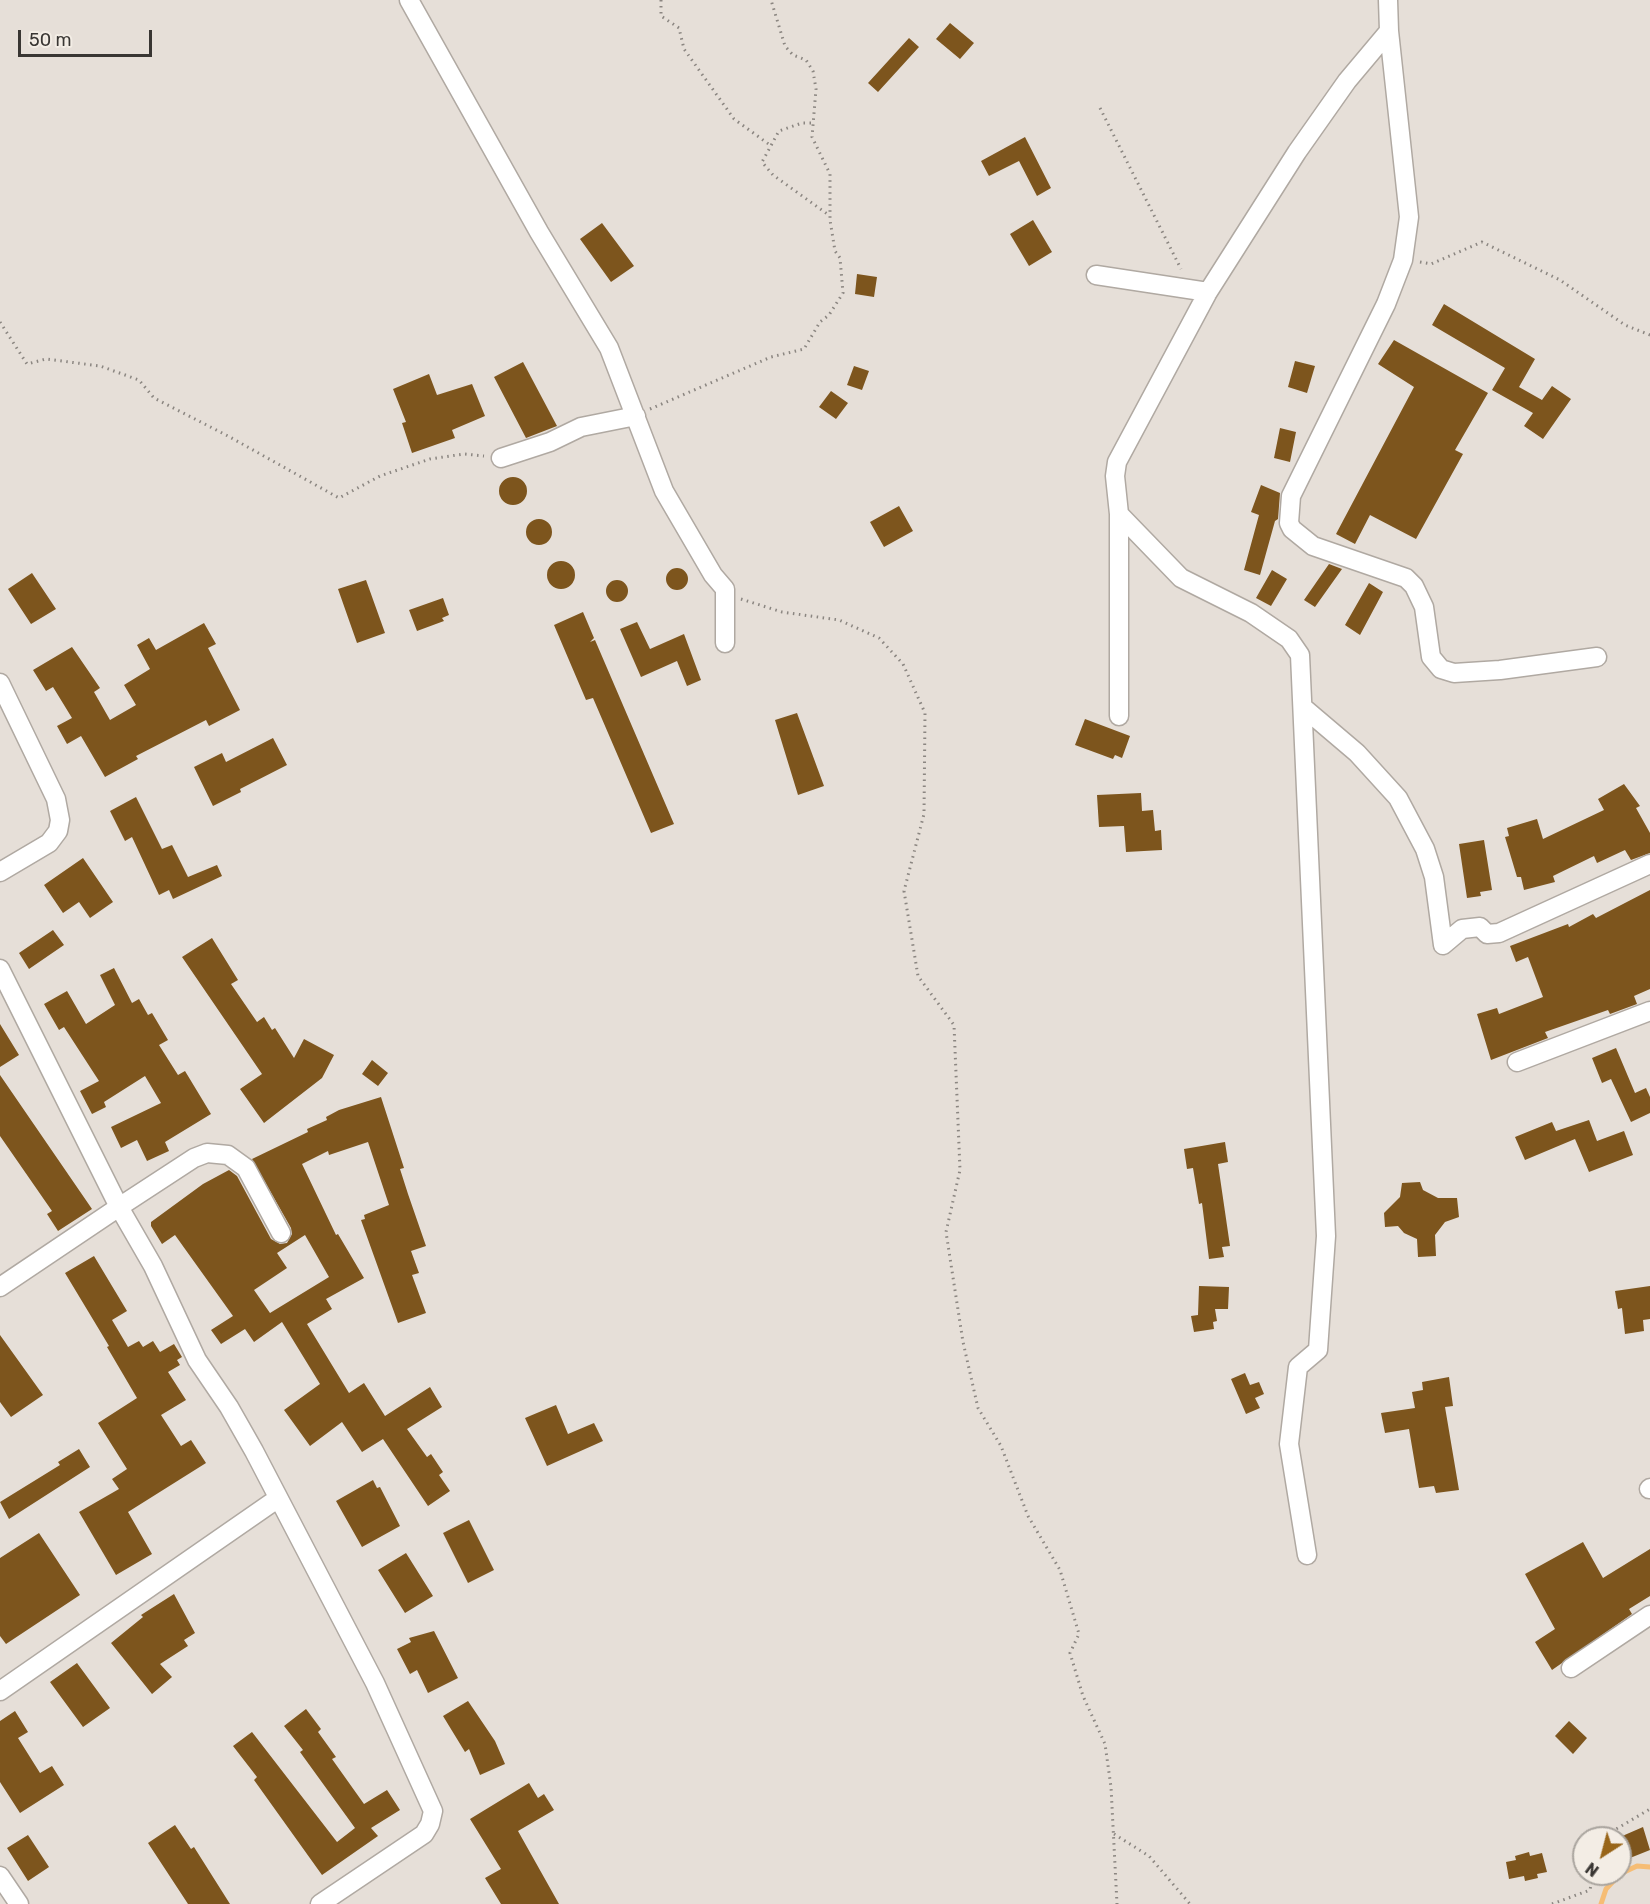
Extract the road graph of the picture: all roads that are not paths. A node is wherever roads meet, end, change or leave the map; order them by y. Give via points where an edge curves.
1 (409, 0) edge
2 (1388, 0) edge
3 (1389, 31) junction
4 (1096, 274) dead end
5 (1208, 292) junction
6 (636, 416) junction
7 (501, 458) road end
8 (1119, 514) junction
9 (725, 643) dead end
10 (1597, 657) dead end
11 (0, 682) edge
12 (1304, 708) junction
13 (1119, 716) dead end
14 (1650, 864) edge
15 (0, 872) edge
16 (0, 969) edge
17 (1650, 1011) edge
18 (1517, 1062) dead end
19 (119, 1207) junction
20 (281, 1233) dead end
21 (0, 1287) edge
22 (277, 1499) junction
23 (1307, 1555) dead end
24 (1650, 1615) edge
25 (1571, 1668) dead end
26 (0, 1691) edge
27 (0, 1876) edge
28 (18, 1904) edge
29 (320, 1904) edge

1 - 6 street via 609,348
2 - 3 street
3 - 5 street via 1347,81 1297,152
3 - 10 street via 1409,217 1403,260 1386,304 1291,496 1288,515 1292,529 1324,550 1406,578 1424,607 1431,657 1441,669 1454,673 1500,670
4 - 5 street
5 - 8 street via 1117,462
6 - 7 street via 581,427
6 - 9 street via 664,491 725,589
8 - 12 street via 1181,578 1251,613 1289,639 1300,655
8 - 13 street
11 - 15 street via 56,799 60,820 49,843
12 - 14 street via 1358,753 1398,798 1415,827 1434,877 1443,945 1462,929 1480,927 1487,934 1499,933
12 - 23 street via 1326,1236 1318,1350 1298,1367 1289,1444
16 - 19 street
17 - 18 street
19 - 20 street via 195,1158 217,1152 238,1160 246,1168
19 - 21 street
19 - 22 street via 153,1266 197,1360 229,1407
22 - 26 street
22 - 29 street via 375,1683 433,1811 424,1834
24 - 25 street
27 - 28 street

